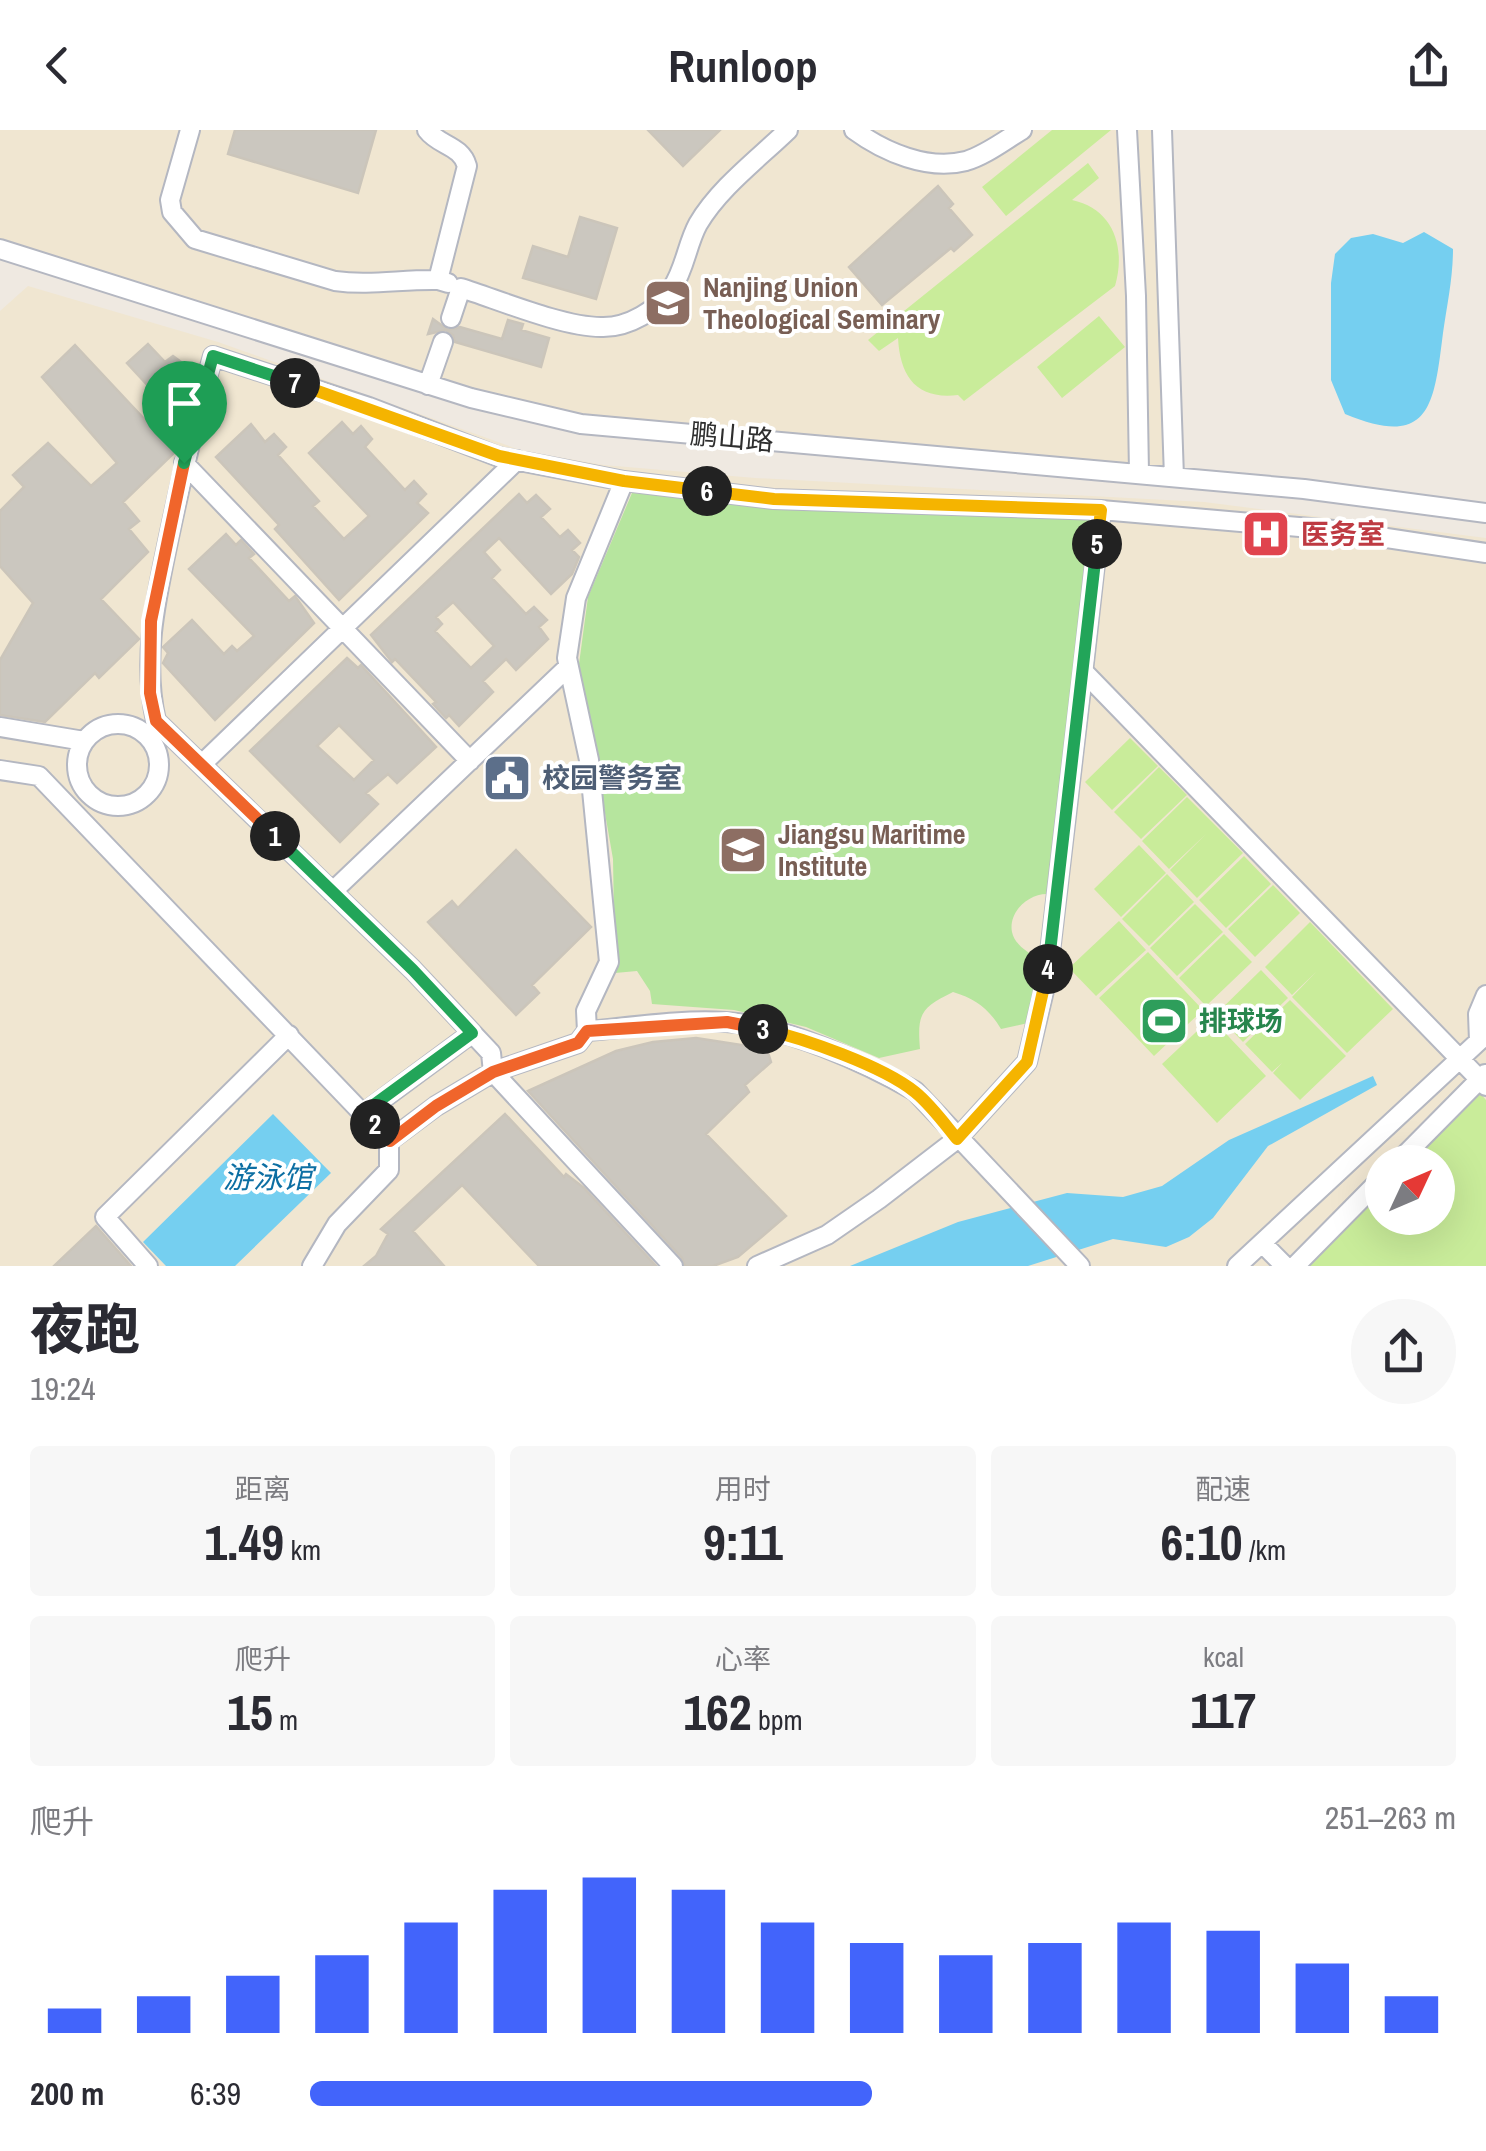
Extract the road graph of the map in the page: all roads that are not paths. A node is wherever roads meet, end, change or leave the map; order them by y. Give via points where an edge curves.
1 (190, 130) edge
2 (427, 130) edge
3 (788, 130) edge
4 (854, 130) edge
5 (1022, 130) edge
6 (1127, 130) edge
7 (1162, 130) edge
8 (0, 249) edge
9 (438, 280) junction
10 (461, 288) junction
11 (451, 318) dead end
12 (442, 342) dead end
13 (428, 385) junction
14 (516, 460) junction
15 (184, 463) junction
16 (1139, 473) junction
17 (1174, 476) junction
18 (624, 481) junction
19 (1101, 510) junction
20 (1486, 513) edge
21 (1486, 553) edge
22 (343, 628) junction
23 (568, 667) junction
24 (1083, 671) junction
25 (0, 727) edge
26 (149, 727) junction
27 (84, 741) junction
28 (470, 760) junction
29 (202, 764) junction
30 (0, 770) edge
31 (88, 793) junction
32 (70, 810) junction
33 (332, 892) junction
34 (1486, 995) edge
35 (587, 1031) junction
36 (472, 1033) junction
37 (289, 1035) junction
38 (1483, 1043) edge
39 (1461, 1059) junction
40 (493, 1072) junction
41 (1484, 1080) edge
42 (364, 1112) junction
43 (957, 1139) junction
44 (390, 1141) junction
45 (1416, 1145) edge
46 (1356, 1157) junction
47 (1365, 1165) edge
48 (1365, 1195) edge
49 (1262, 1242) junction
50 (1078, 1264) edge
51 (148, 1266) edge
52 (312, 1266) edge
53 (673, 1266) edge
54 (757, 1266) edge
55 (1237, 1266) edge
56 (1285, 1266) edge
57 (1294, 1266) edge

1 - 9 street via 170,200 195,239 336,281
2 - 9 street via 464,156 467,166
3 - 10 street via 715,202 699,223 675,284 641,316 602,328
4 - 5 street via 907,158 944,163 967,160
6 - 16 street
7 - 17 street
8 - 13 street, 鹏山路
9 - 10 street
10 - 11 street
12 - 13 street
13 - 16 street, 鹏山路 via 581,424
14 - 15 street via 213,356
14 - 18 street
14 - 22 street
15 - 22 street
15 - 26 street via 151,621
16 - 17 street, 鹏山路
17 - 20 street, 鹏山路
18 - 19 street via 774,499
18 - 23 street via 576,598
19 - 21 street via 1334,530
19 - 24 street
22 - 28 street
22 - 29 street
23 - 28 street
23 - 35 street via 589,760 609,962 586,1012
24 - 39 street
24 - 43 street via 1047,978 1027,1062
25 - 27 street
26 - 27 street via 118,724
26 - 29 street
26 - 31 street via 157,753 150,790 113,806
27 - 31 street via 77,767
28 - 33 street
29 - 33 street
30 - 32 street via 38,776
31 - 32 street
32 - 37 street
33 - 36 street
34 - 38 street via 1478,1014
35 - 40 street via 578,1043
35 - 43 street via 727,1022 787,1034 889,1076 914,1092
36 - 40 street via 491,1054
36 - 42 street
37 - 42 street
37 - 51 street via 105,1217
38 - 39 street
39 - 41 street
39 - 46 street
40 - 44 street
40 - 53 street
41 - 45 street
42 - 44 street
43 - 50 street
43 - 54 street via 827,1235
44 - 52 street via 388,1170 338,1224
46 - 47 street
46 - 49 street
48 - 57 street
49 - 55 street
49 - 56 street

